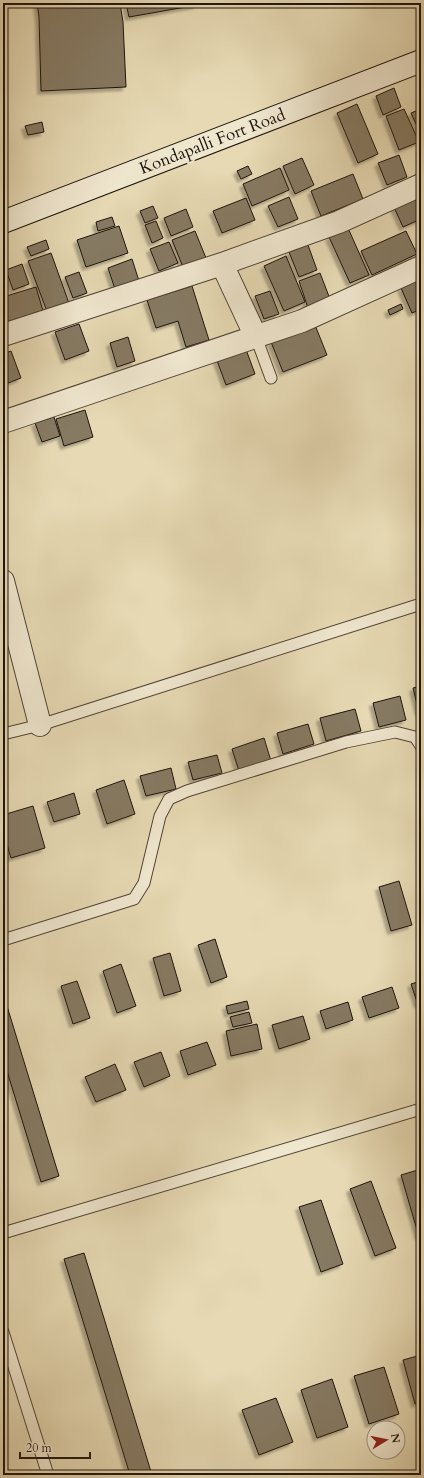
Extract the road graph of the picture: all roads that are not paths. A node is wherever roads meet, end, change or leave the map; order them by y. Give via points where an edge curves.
1 (421, 61) edge
2 (421, 185) edge
3 (3, 222) edge
4 (222, 264) junction
5 (421, 267) edge
6 (3, 335) edge
7 (256, 337) junction
8 (271, 378) dead end
9 (3, 422) edge
10 (3, 581) edge
11 (421, 604) edge
12 (40, 725) junction
13 (3, 734) edge
14 (421, 746) edge
15 (3, 940) edge
16 (421, 1109) edge
17 (3, 1233) edge
18 (3, 1332) edge
19 (48, 1475) edge

1 - 3 street, Kondapalli Fort Road
2 - 4 street via 339,222
4 - 6 street
4 - 7 street
5 - 7 street via 302,321
7 - 8 lane
7 - 9 street
10 - 12 street
11 - 12 lane
12 - 13 lane
14 - 15 lane via 414,737 395,732 346,742 181,793 169,799 160,816 144,883 134,899
16 - 17 lane
18 - 19 lane

